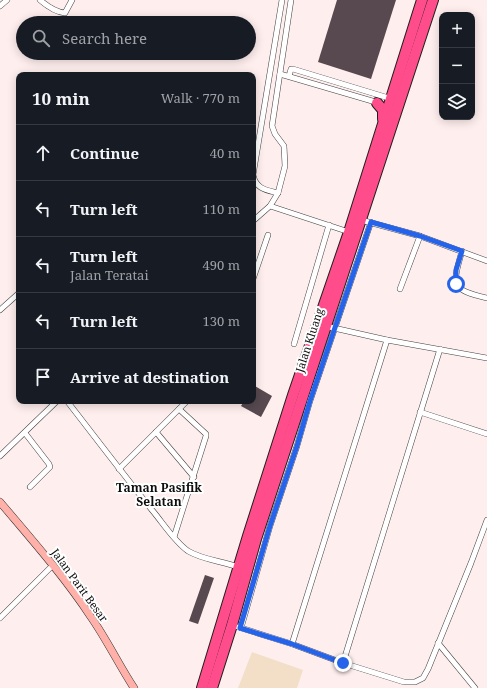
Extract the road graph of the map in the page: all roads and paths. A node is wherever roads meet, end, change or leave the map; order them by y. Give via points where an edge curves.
1 (7, 0) edge
2 (40, 0) edge
3 (72, 0) edge
4 (282, 0) edge
5 (291, 0) edge
6 (422, 0) edge
7 (433, 0) edge
8 (0, 6) edge
9 (280, 74) junction
10 (289, 76) junction
11 (377, 103) junction
12 (394, 104) junction
13 (383, 126) junction
14 (256, 157) edge
15 (256, 182) edge
16 (278, 193) junction
17 (270, 206) junction
18 (256, 218) edge
19 (361, 220) junction
20 (371, 222) junction
21 (329, 226) junction
22 (348, 232) junction
23 (268, 235) dead end
24 (420, 236) junction
25 (462, 251) junction
26 (487, 261) edge
27 (256, 270) edge
28 (400, 289) dead end
29 (16, 296) edge
30 (487, 298) edge
31 (0, 310) edge
32 (330, 328) junction
33 (387, 340) junction
34 (294, 344) dead end
35 (440, 349) junction
36 (487, 358) edge
37 (54, 404) edge
38 (69, 404) edge
39 (183, 404) edge
40 (179, 409) junction
41 (420, 412) junction
42 (26, 432) junction
43 (156, 432) junction
44 (487, 434) edge
45 (0, 456) edge
46 (119, 469) junction
47 (194, 477) junction
48 (30, 487) dead end
49 (0, 502) edge
50 (487, 522) edge
51 (174, 537) junction
52 (51, 567) junction
53 (238, 568) junction
54 (0, 618) edge
55 (236, 627) junction
56 (217, 640) junction
57 (438, 643) junction
58 (292, 644) junction
59 (343, 663) junction
60 (134, 688) edge
61 (202, 688) edge
62 (212, 688) edge
63 (475, 688) edge

1 - 8 street
2 - 3 street via 48,7 65,13
4 - 14 street
5 - 9 street
6 - 12 highway, Jalan Kluang
7 - 12 highway, Jalan Kluang
9 - 10 street
9 - 16 street via 272,126 284,146 285,166
10 - 11 street
10 - 12 street via 293,69
11 - 12 street
11 - 13 highway via 383,110
12 - 13 highway, Jalan Kluang
12 - 19 highway, Jalan Kluang
13 - 22 highway, Jalan Kluang
15 - 16 street via 262,189
16 - 17 street
17 - 18 street
17 - 21 street
19 - 20 street
19 - 32 highway, Jalan Kluang
20 - 24 street
20 - 32 street
21 - 22 street
21 - 34 street
22 - 53 highway, Jalan Kluang
23 - 27 street
24 - 25 street
24 - 28 street
25 - 26 street
25 - 30 street via 456,270 456,284 463,292
29 - 31 street
32 - 33 street
32 - 55 highway, Jalan Kluang via 293,445 256,539
33 - 35 street
33 - 58 street
35 - 36 street
35 - 41 street
37 - 42 street
38 - 46 street
39 - 40 street
40 - 43 street
40 - 47 street via 206,434
41 - 44 street
41 - 59 street
42 - 45 street
42 - 48 street via 50,467
43 - 46 street
43 - 47 street
46 - 51 street
47 - 51 street
49 - 52 street, Jalan Parit Besar
50 - 57 street
51 - 53 street via 184,548 197,555
52 - 54 street
52 - 60 street, Jalan Parit Besar via 91,616
53 - 56 highway, Jalan Kluang
55 - 56 highway via 224,629
55 - 58 street
55 - 62 highway, Jalan Kluang
56 - 61 highway, Jalan Kluang
57 - 59 street via 428,670 423,678 415,682 404,682
57 - 63 street
58 - 59 street

